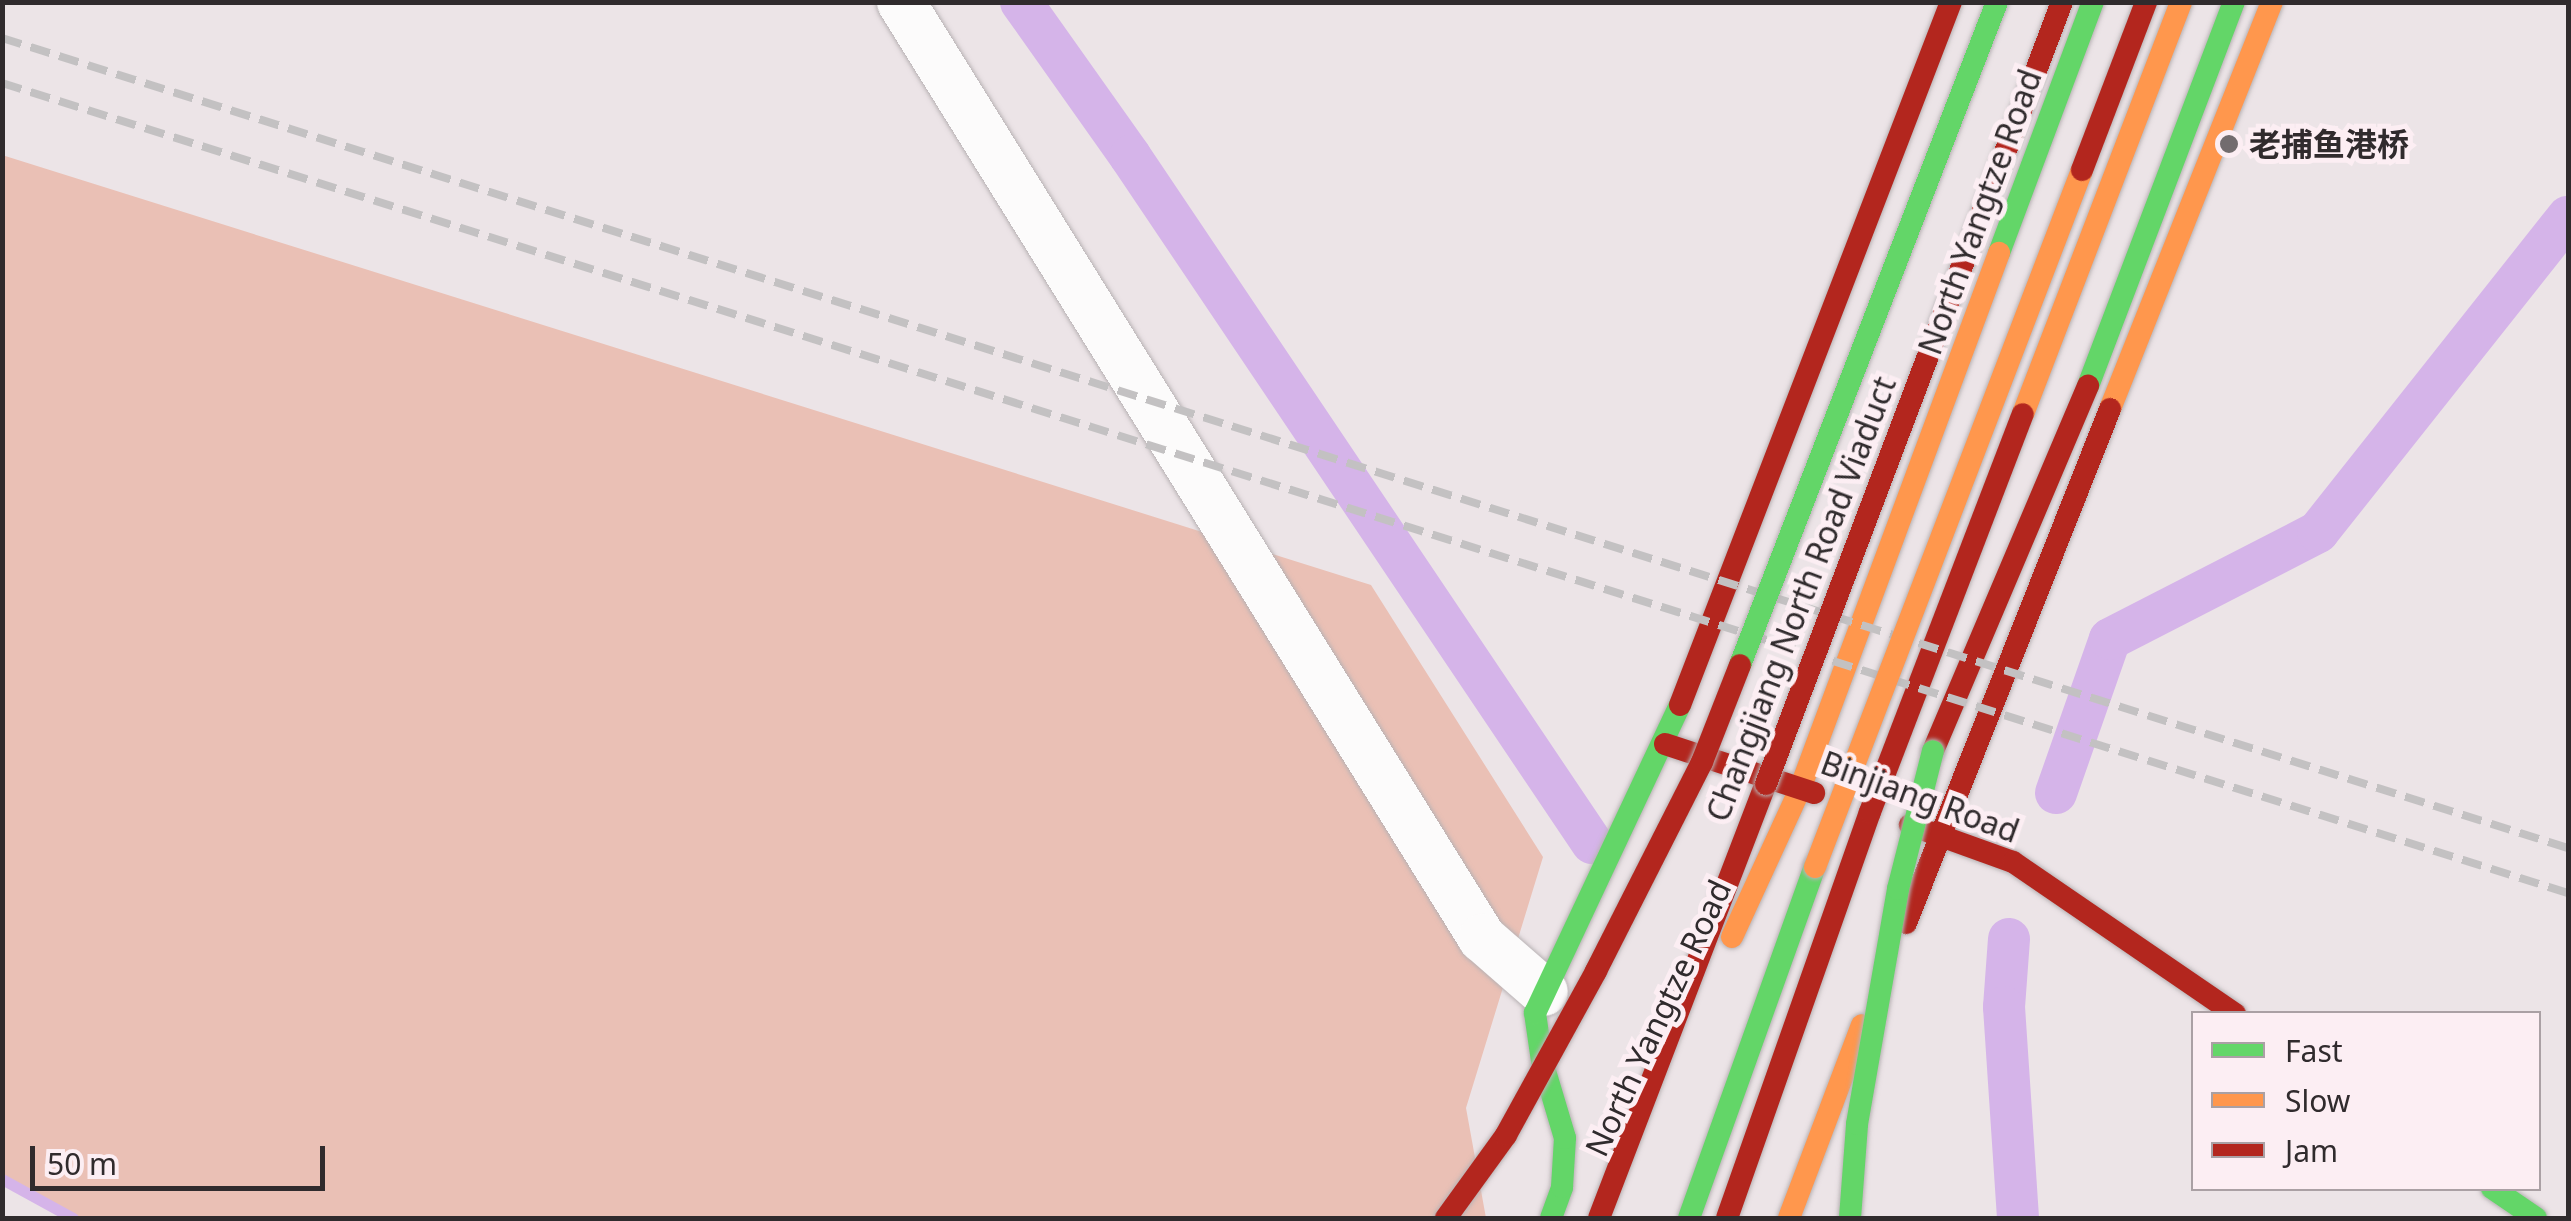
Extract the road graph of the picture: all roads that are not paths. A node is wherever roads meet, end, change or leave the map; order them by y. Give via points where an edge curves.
1 (901, 2) edge
2 (1950, 2) edge
3 (1965, 2) edge
4 (1997, 2) edge
5 (2062, 2) edge
6 (2093, 2) edge
7 (2146, 2) edge
8 (2181, 2) edge
9 (2234, 2) edge
10 (2272, 2) edge
11 (2062, 384) dead end
12 (1666, 744) junction
13 (1933, 751) junction
14 (1702, 762) junction
15 (1800, 789) junction
16 (1870, 812) junction
17 (1943, 835) junction
18 (1544, 992) junction
19 (2231, 1011) edge
20 (2496, 1191) edge
21 (1446, 1218) edge
22 (1551, 1218) edge
23 (1600, 1218) edge
24 (1689, 1218) edge
25 (1727, 1218) edge
26 (1789, 1218) edge
27 (1850, 1218) edge
28 (2536, 1218) edge

1 - 18 street via 1482,938
2 - 12 main road
3 - 14 main road, bridge via 1797,449
4 - 14 main road, bridge
5 - 23 main road, Changjiang North Road Viaduct, bridge
6 - 15 main road, North Yangtze Road
7 - 24 main road, bridge via 1815,867
8 - 16 main road
9 - 13 main road via 2060,460
10 - 17 main road
11 - 13 main road
12 - 15 main road, Binjiang Road
12 - 18 main road
13 - 27 main road, bridge via 1894,909 1857,1124
14 - 21 main road, bridge via 1506,1135
15 - 16 main road, Binjiang Road
15 - 23 main road, North Yangtze Road
16 - 17 main road, Binjiang Road
16 - 25 main road
17 - 19 main road, Binjiang Road via 2013,862
17 - 26 main road
18 - 22 main road via 1537,1029 1565,1138 1562,1187
20 - 28 main road

